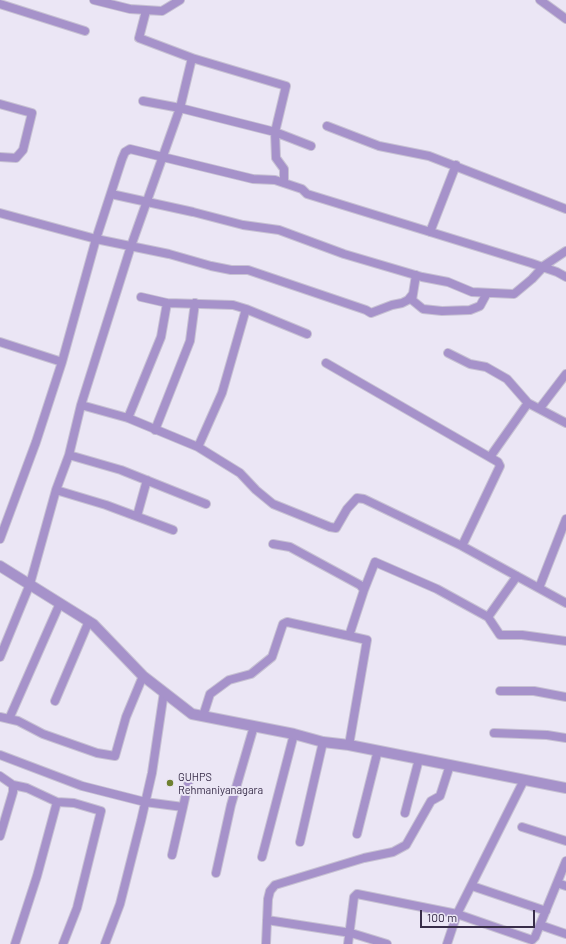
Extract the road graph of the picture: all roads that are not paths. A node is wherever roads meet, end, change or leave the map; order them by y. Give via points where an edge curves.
1 (94, 0) edge
2 (180, 0) edge
3 (540, 0) edge
4 (0, 4) edge
5 (146, 11) junction
6 (566, 18) edge
7 (85, 31) dead end
8 (192, 58) junction
9 (143, 101) dead end
10 (0, 104) edge
11 (180, 108) junction
12 (327, 126) dead end
13 (274, 132) junction
14 (312, 146) dead end
15 (162, 156) junction
16 (0, 157) edge
17 (456, 166) junction
18 (284, 183) junction
19 (111, 194) junction
20 (147, 202) junction
21 (566, 210) edge
22 (0, 213) edge
23 (430, 232) junction
24 (96, 239) junction
25 (131, 246) junction
26 (566, 251) edge
27 (544, 267) junction
28 (416, 276) junction
29 (566, 277) edge
30 (487, 293) junction
31 (412, 295) junction
32 (141, 297) dead end
33 (167, 303) junction
34 (195, 303) junction
35 (246, 309) junction
36 (307, 334) dead end
37 (0, 342) edge
38 (448, 353) dead end
39 (62, 362) junction
40 (326, 363) dead end
41 (566, 374) edge
42 (528, 403) junction
43 (81, 405) junction
44 (540, 408) junction
45 (128, 418) junction
46 (565, 421) edge
47 (155, 430) junction
48 (198, 446) junction
49 (69, 455) junction
50 (490, 457) junction
51 (147, 480) junction
52 (56, 490) junction
53 (206, 504) dead end
54 (137, 516) junction
55 (566, 519) edge
56 (173, 530) dead end
57 (0, 539) edge
58 (273, 544) dead end
59 (462, 546) junction
60 (0, 567) edge
61 (517, 576) junction
62 (30, 584) junction
63 (539, 588) junction
64 (364, 590) junction
65 (566, 603) edge
66 (60, 604) junction
67 (488, 617) junction
68 (89, 621) junction
69 (349, 636) junction
70 (566, 641) edge
71 (0, 657) edge
72 (143, 676) junction
73 (500, 691) dead end
74 (164, 692) junction
75 (566, 697) edge
76 (55, 701) dead end
77 (203, 716) junction
78 (0, 717) edge
79 (9, 719) junction
80 (254, 726) junction
81 (494, 733) dead end
82 (294, 734) junction
83 (566, 738) edge
84 (323, 742) junction
85 (350, 745) junction
86 (378, 750) junction
87 (0, 755) edge
88 (418, 758) junction
89 (450, 765) junction
90 (0, 776) edge
91 (189, 780) dead end
92 (524, 780) junction
93 (13, 785) junction
94 (566, 788) edge
95 (57, 802) junction
96 (145, 802) junction
97 (182, 807) junction
98 (405, 813) dead end
99 (522, 827) dead end
100 (357, 834) dead end
101 (0, 836) edge
102 (566, 841) edge
103 (300, 842) dead end
104 (172, 855) dead end
105 (262, 857) dead end
106 (566, 861) edge
107 (216, 873) dead end
108 (557, 883) junction
109 (472, 886) junction
110 (566, 886) edge
111 (546, 911) junction
112 (457, 914) junction
113 (266, 920) junction
114 (540, 925) junction
115 (351, 933) junction
116 (566, 934) edge
117 (15, 944) edge
118 (63, 944) edge
119 (105, 944) edge
120 (266, 944) edge
121 (348, 944) edge
122 (387, 944) edge
123 (447, 944) edge

1 - 5 street
2 - 5 street via 162,11
3 - 6 street
4 - 7 street
5 - 8 street via 139,38
8 - 11 street
8 - 13 street via 286,86
9 - 11 street
10 - 16 street via 32,113 23,150 16,158
11 - 13 street
11 - 15 street
12 - 17 street via 379,146 429,156
13 - 14 street
13 - 18 street via 276,158 284,169
15 - 18 street via 253,180 275,180
15 - 19 street via 130,149 125,152
15 - 20 street
17 - 21 street
17 - 23 street
18 - 23 street via 307,194
19 - 20 street
19 - 24 street
20 - 25 street
20 - 28 street via 243,225 279,230 344,254
22 - 24 street
23 - 27 street
24 - 25 street
24 - 39 street
25 - 31 street via 218,268 248,270 371,313 402,303
25 - 43 street
26 - 27 street
27 - 29 street
27 - 30 street via 514,294
28 - 30 street via 448,282 472,292
28 - 31 street
30 - 31 street via 480,306 457,312 423,309 412,300
32 - 33 street
33 - 34 street
33 - 45 street via 161,337
34 - 35 street via 233,305
34 - 47 street via 190,341
35 - 36 street
35 - 48 street via 222,393
37 - 39 street
38 - 42 street via 470,364 486,368 507,380
39 - 57 street
40 - 50 street
41 - 44 street
42 - 44 street
42 - 50 street
43 - 45 street
43 - 49 street
44 - 46 street
45 - 47 street
47 - 48 street
48 - 59 street via 240,473 273,504 330,527 336,528 347,508 357,498 364,499
49 - 51 street
49 - 52 street
50 - 59 street via 500,466
51 - 53 street
51 - 54 street
52 - 54 street
52 - 62 street
54 - 56 street
55 - 63 street
58 - 64 street via 290,547 338,572
59 - 61 street
60 - 62 street
61 - 63 street
61 - 67 street
62 - 66 street
62 - 71 street
63 - 65 street
64 - 67 street via 375,562 437,589
64 - 69 street
66 - 68 street
66 - 79 street
67 - 70 street via 500,635
68 - 72 street
68 - 76 street
69 - 77 street via 287,622 283,624 272,657 251,674 229,680 210,694
69 - 85 street via 367,640
72 - 74 street
72 - 79 street via 126,717 115,756 97,753
73 - 75 street via 534,690
74 - 77 street via 192,714
74 - 96 street
77 - 80 street
78 - 79 street
80 - 82 street
80 - 107 street via 231,806
81 - 83 street
82 - 84 street
82 - 105 street
84 - 85 street
84 - 103 street
85 - 86 street
86 - 88 street
86 - 100 street
87 - 96 street via 82,786
88 - 89 street
88 - 98 street
89 - 92 street
89 - 113 street via 440,796 432,801 406,845 393,852 364,858 275,885 270,891
90 - 93 street
91 - 97 street
92 - 94 street
92 - 109 street
93 - 95 street via 27,788
93 - 101 street
95 - 117 street
95 - 118 street via 74,803 101,811 77,908
96 - 97 street
96 - 119 street via 120,904
97 - 104 street
99 - 102 street
106 - 108 street
108 - 110 street
108 - 111 street
109 - 111 street
109 - 112 street
111 - 114 street
112 - 114 street via 532,940
112 - 115 street via 357,894 354,898
112 - 123 street
113 - 115 street
113 - 120 street
114 - 116 street
115 - 121 street
115 - 122 street

